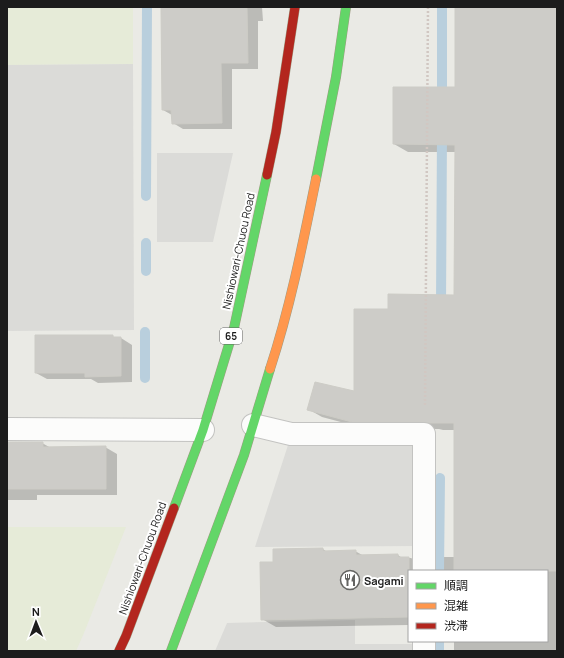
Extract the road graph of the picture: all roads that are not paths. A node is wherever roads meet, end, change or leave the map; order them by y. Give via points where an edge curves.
1 (295, 7) edge
2 (346, 7) edge
3 (253, 426) junction
4 (7, 429) edge
5 (203, 430) junction
6 (424, 570) edge
7 (119, 651) edge
8 (171, 651) edge

1 - 5 main road, Nishiowari-Chuou Road / 65 via 276,132 234,328
2 - 3 main road via 336,77 305,233 278,346
3 - 6 street via 291,434 424,434
3 - 8 main road
4 - 5 street
5 - 7 main road, Nishiowari-Chuou Road / 65

